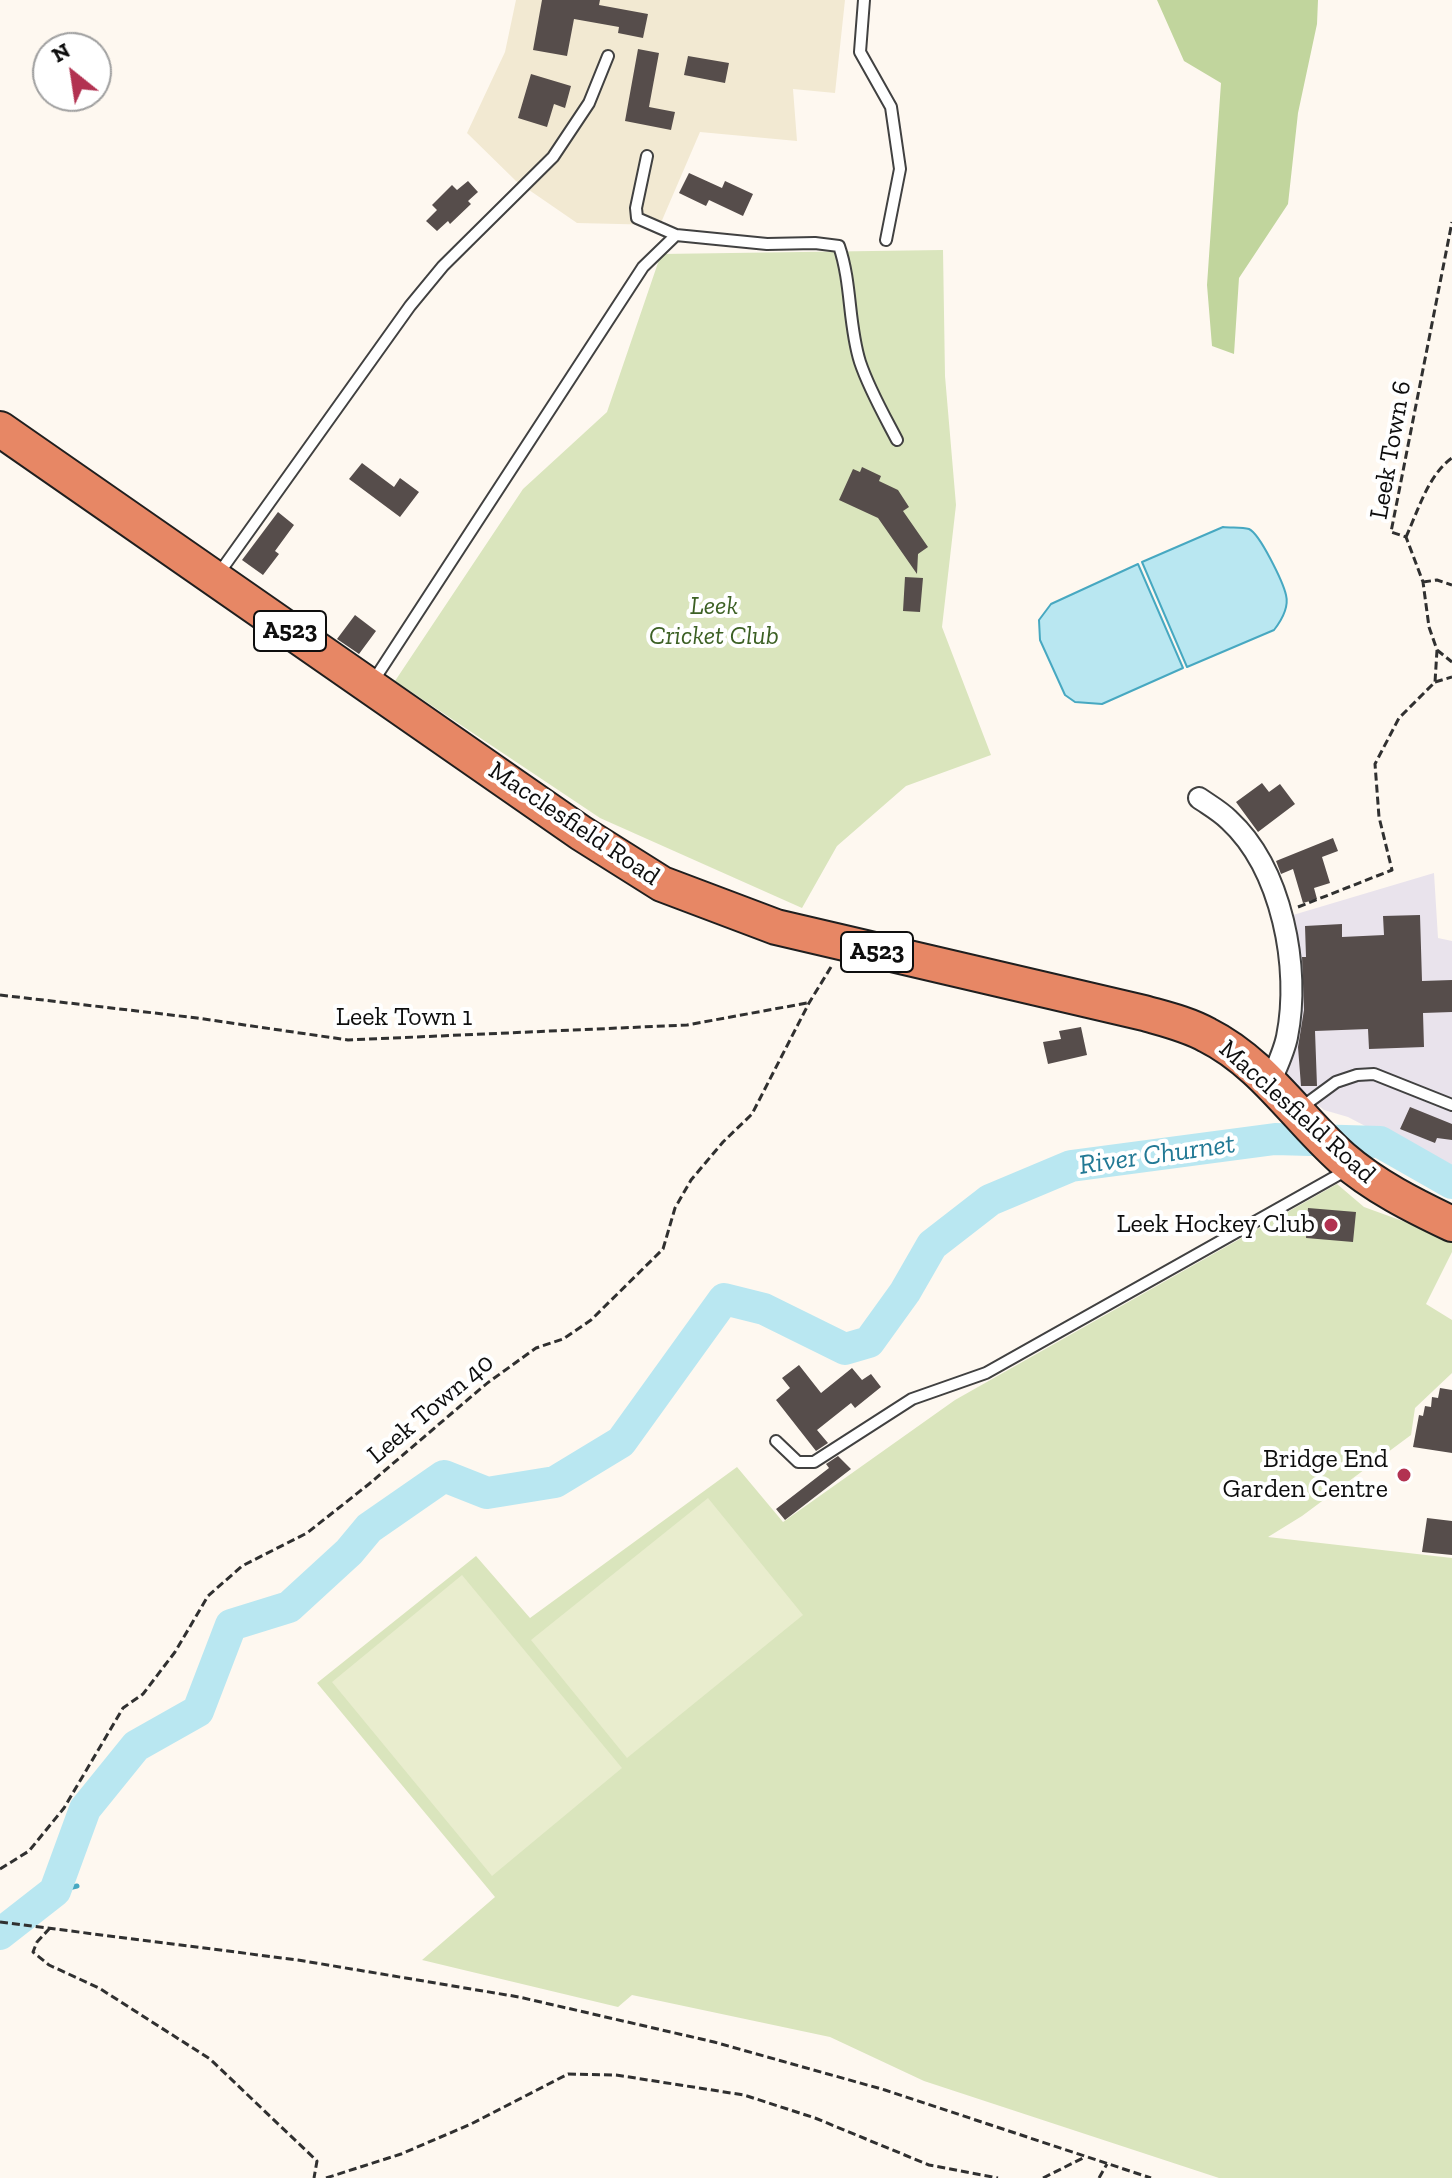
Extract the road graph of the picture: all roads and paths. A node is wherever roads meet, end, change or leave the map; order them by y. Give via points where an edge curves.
1 (864, 0) edge
2 (608, 56) dead end
3 (647, 156) dead end
4 (1452, 222) edge
5 (676, 235) junction
6 (886, 240) dead end
7 (0, 429) edge
8 (897, 440) dead end
9 (1452, 458) edge
10 (1406, 537) junction
11 (214, 580) junction
12 (1423, 582) junction
13 (1452, 585) edge
14 (1437, 650) junction
15 (1452, 662) edge
16 (1452, 677) edge
17 (1435, 682) junction
18 (371, 685) junction
19 (1199, 798) dead end
20 (1281, 913) junction
21 (845, 945) junction
22 (0, 995) edge
23 (809, 1003) junction
24 (1270, 1083) junction
25 (1452, 1105) edge
26 (1301, 1115) junction
27 (1347, 1162) junction
28 (1452, 1224) edge
29 (776, 1441) dead end
30 (0, 1869) edge
31 (0, 1922) edge
32 (50, 1928) junction
33 (1085, 2157) junction
34 (1107, 2164) junction
35 (314, 2178) edge
36 (326, 2178) edge
37 (998, 2178) edge
38 (1043, 2178) edge
39 (1099, 2178) edge
40 (1151, 2178) edge

1 - 6 lane via 860,52 891,107 900,169
2 - 11 lane via 589,103 553,157 418,296
3 - 5 lane via 637,218
4 - 10 path, Leek Town 6 via 1391,532
5 - 8 lane via 839,246 860,362
5 - 18 lane via 643,267
7 - 11 highway, Macclesfield Road / A523
9 - 10 path via 1426,494
10 - 12 path, Leek Town 6
11 - 18 highway, Macclesfield Road / A523
12 - 13 path
12 - 14 path, Leek Town 6
14 - 15 path
14 - 17 path, Leek Town 6
16 - 17 path
17 - 20 path via 1399,718 1375,764 1379,817 1392,870
18 - 21 highway, Macclesfield Road / A523 via 662,884 776,927
19 - 20 street via 1247,840
20 - 24 street via 1290,1001 1287,1037
21 - 23 path, Leek Town 40
21 - 24 highway, Macclesfield Road / A523 via 1192,1027
22 - 23 path, Leek Town 1 via 348,1040 687,1025
23 - 30 path, Leek Town 40 via 752,1114 691,1180 675,1208 663,1249 591,1320 563,1339 536,1348 486,1384 307,1533 242,1566 208,1596 175,1652 143,1694 123,1708 64,1808 29,1851
24 - 26 highway, Macclesfield Road / A523
25 - 26 lane via 1374,1074 1357,1075 1336,1082
26 - 27 highway, Macclesfield Road / A523
27 - 28 highway, Macclesfield Road / A523
27 - 29 lane via 986,1373 912,1399 814,1462 798,1462
31 - 32 path
32 - 33 path via 298,1960 519,1997 714,2042 885,2090
32 - 35 path via 33,1952 210,2059 317,2161
33 - 34 path
33 - 38 path
34 - 39 path
34 - 40 path
36 - 37 path via 471,2124 568,2074 616,2075 744,2095 929,2165

